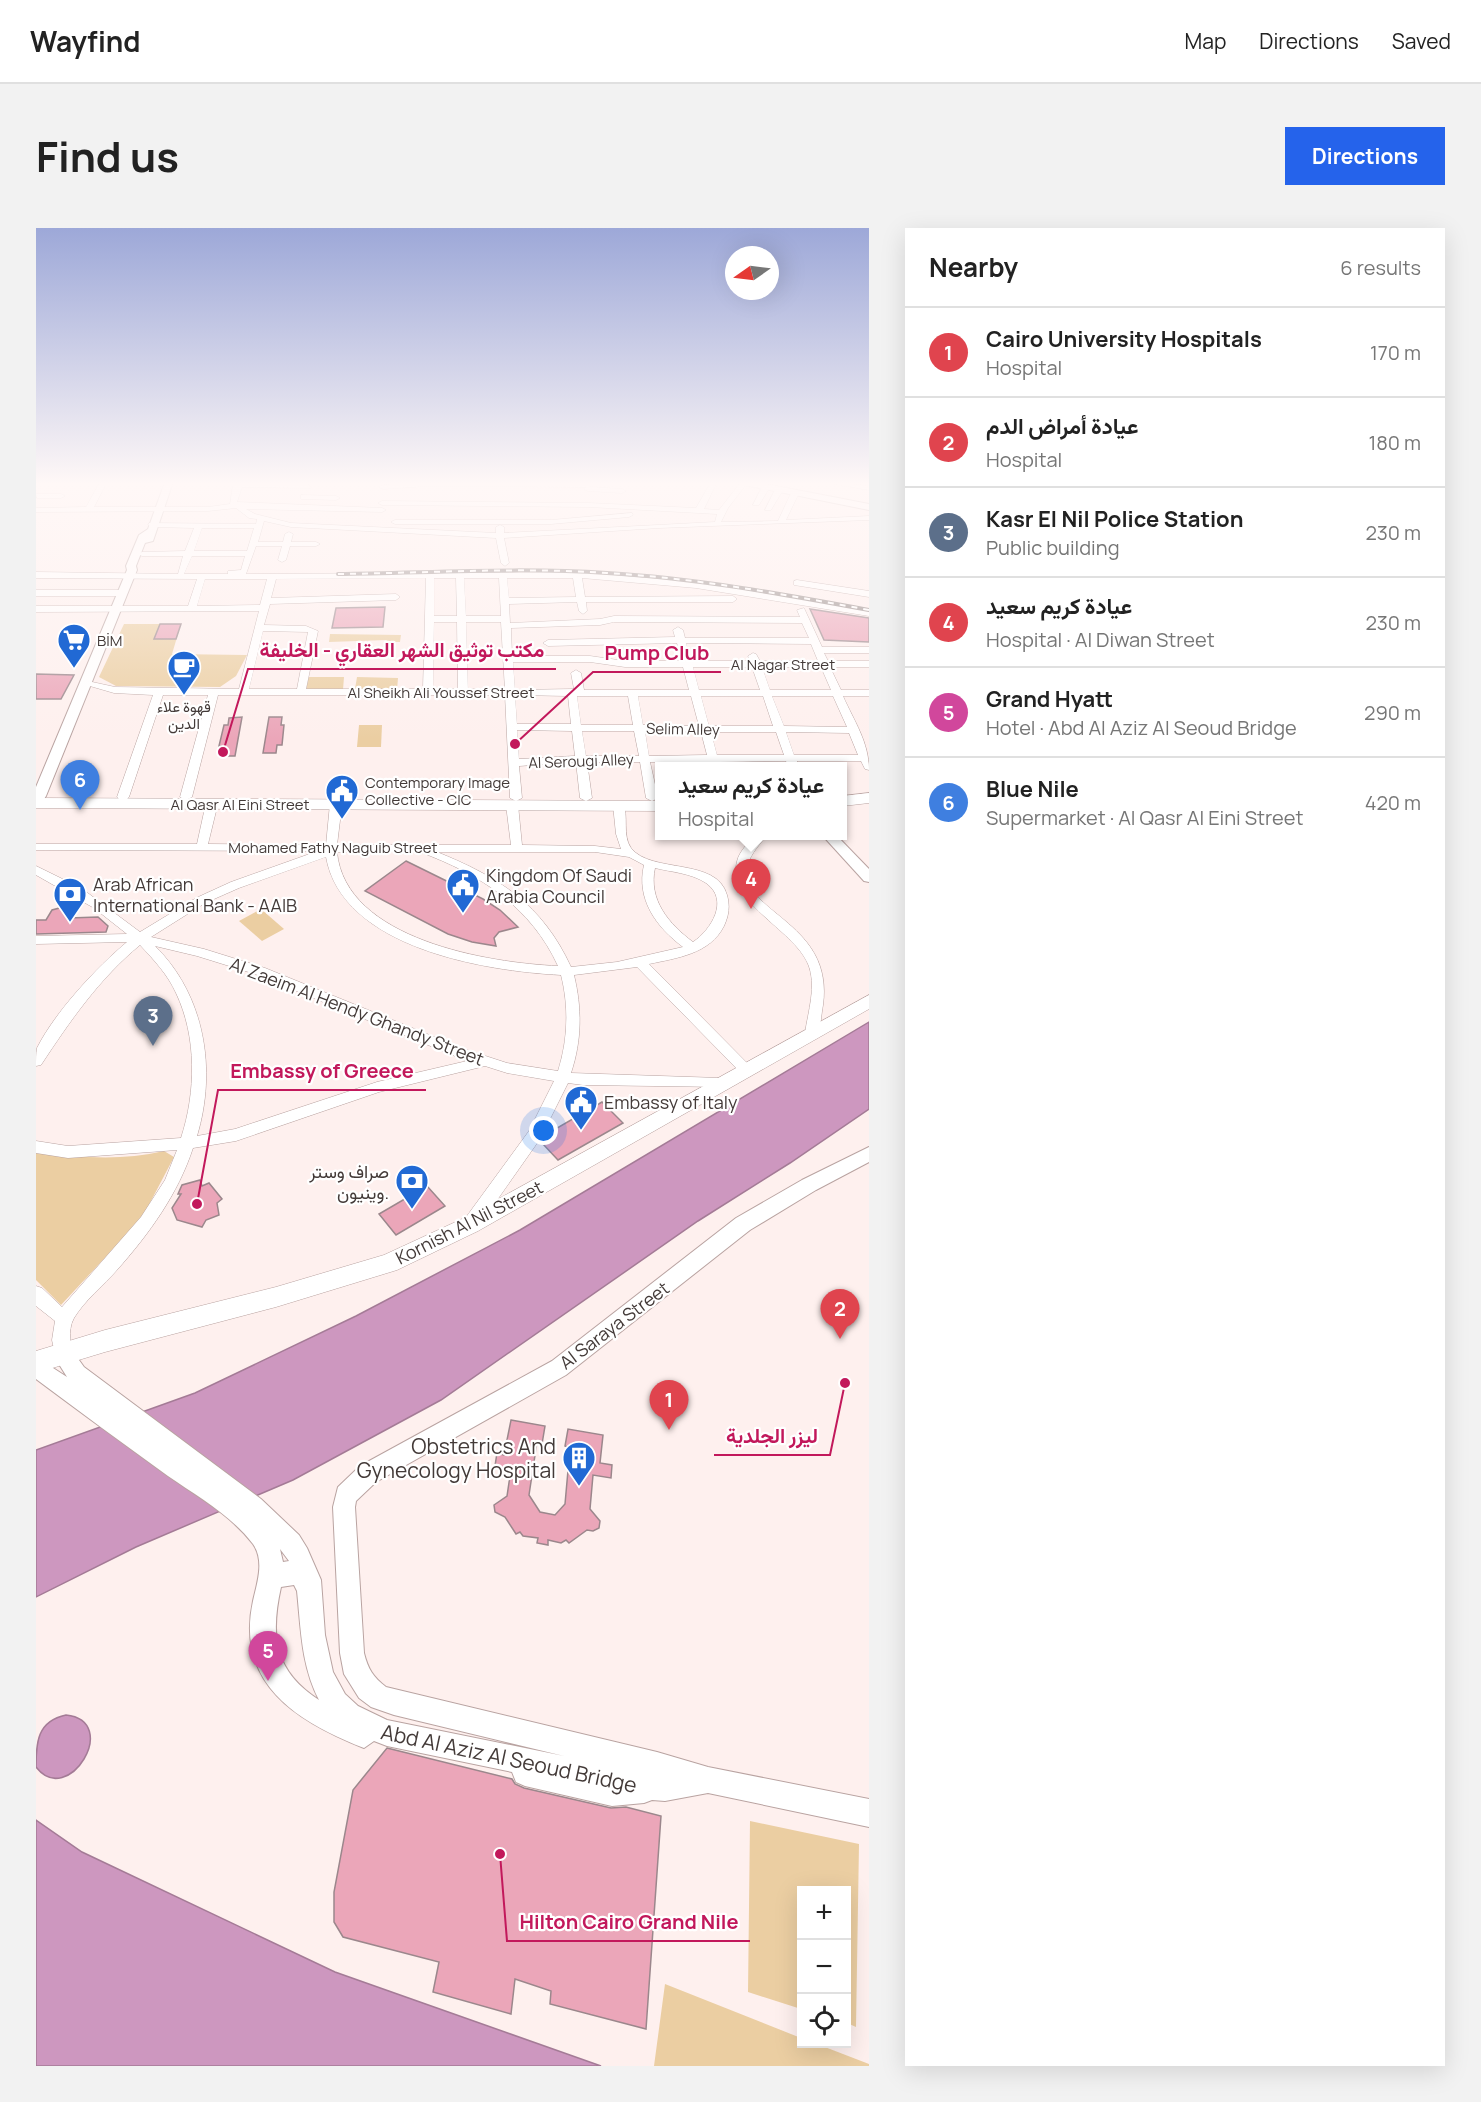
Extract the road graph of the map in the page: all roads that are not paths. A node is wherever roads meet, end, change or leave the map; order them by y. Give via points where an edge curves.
1 (131, 568) edge
2 (135, 568) edge
3 (183, 568) edge
4 (245, 568) edge
5 (131, 573) junction
6 (181, 573) junction
7 (36, 574) edge
8 (502, 574) junction
9 (430, 575) junction
10 (460, 575) junction
11 (577, 575) junction
12 (378, 576) junction
13 (202, 577) junction
14 (272, 577) junction
15 (797, 583) dead end
16 (560, 588) junction
17 (609, 590) dead end
18 (667, 590) junction
19 (36, 593) edge
20 (123, 593) junction
21 (731, 594) junction
22 (869, 594) edge
23 (375, 597) junction
24 (396, 597) dead end
25 (633, 598) junction
26 (581, 599) junction
27 (797, 600) junction
28 (504, 601) junction
29 (550, 601) junction
30 (265, 604) junction
31 (36, 609) edge
32 (116, 609) junction
33 (191, 609) junction
34 (708, 609) dead end
35 (601, 610) junction
36 (552, 611) dead end
37 (583, 611) dead end
38 (869, 613) edge
39 (638, 615) junction
40 (429, 619) junction
41 (462, 619) junction
42 (675, 619) junction
43 (711, 619) junction
44 (740, 619) junction
45 (804, 620) junction
46 (505, 622) junction
47 (584, 623) junction
48 (259, 628) junction
49 (641, 632) dead end
50 (604, 635) dead end
51 (587, 638) junction
52 (681, 640) junction
53 (747, 640) junction
54 (548, 643) dead end
55 (817, 646) junction
56 (868, 651) edge
57 (507, 659) junction
58 (596, 659) junction
59 (687, 663) junction
60 (756, 664) junction
61 (825, 664) junction
62 (869, 664) edge
63 (576, 673) dead end
64 (602, 674) dead end
65 (86, 682) junction
66 (428, 691) junction
67 (463, 691) junction
68 (509, 691) junction
69 (159, 692) junction
70 (214, 692) junction
71 (243, 692) junction
72 (301, 692) junction
73 (575, 692) junction
74 (632, 692) junction
75 (695, 692) junction
76 (766, 692) junction
77 (837, 693) junction
78 (869, 693) edge
79 (511, 727) junction
80 (577, 728) junction
81 (639, 728) junction
82 (705, 729) junction
83 (779, 730) junction
84 (855, 730) junction
85 (864, 742) edge
86 (581, 759) junction
87 (644, 759) junction
88 (714, 762) edge
89 (791, 762) edge
90 (867, 762) edge
91 (513, 763) junction
92 (869, 790) edge
93 (847, 793) edge
94 (655, 795) edge
95 (123, 797) junction
96 (186, 797) junction
97 (37, 798) edge
98 (586, 798) junction
99 (869, 798) edge
100 (655, 801) edge
101 (655, 801) edge
102 (847, 801) edge
103 (514, 802) junction
104 (212, 804) junction
105 (336, 804) junction
106 (619, 806) junction
107 (757, 840) edge
108 (834, 840) edge
109 (202, 846) junction
110 (36, 847) edge
111 (331, 847) junction
112 (416, 848) junction
113 (517, 848) junction
114 (630, 854) junction
115 (650, 862) junction
116 (36, 870) edge
117 (869, 878) edge
118 (727, 879) junction
119 (139, 938) junction
120 (36, 940) edge
121 (694, 949) junction
122 (640, 962) junction
123 (568, 971) junction
124 (869, 1001) edge
125 (812, 1033) junction
126 (36, 1061) edge
127 (483, 1061) junction
128 (746, 1070) junction
129 (566, 1077) junction
130 (720, 1083) junction
131 (186, 1145) junction
132 (36, 1147) edge
133 (869, 1154) edge
134 (470, 1225) junction
135 (36, 1293) edge
136 (65, 1319) junction
137 (62, 1353) junction
138 (36, 1362) edge
139 (36, 1366) edge
140 (77, 1385) junction
141 (258, 1523) junction
142 (270, 1580) junction
143 (309, 1580) junction
144 (323, 1683) junction
145 (292, 1697) junction
146 (708, 1780) junction
147 (652, 1787) junction
148 (869, 1813) edge

1 - 5 main road
2 - 5 main road
3 - 6 street
4 - 6 street via 244,572
5 - 6 street
5 - 7 street
5 - 13 street
5 - 20 main road
8 - 10 street
8 - 16 street
8 - 28 street
9 - 10 street
9 - 12 street
9 - 40 street
10 - 41 street
11 - 16 street
11 - 18 street
11 - 26 street
12 - 14 street
12 - 23 street
13 - 14 street
13 - 33 street
14 - 30 street
15 - 22 street
16 - 26 street
16 - 29 street
17 - 18 street
18 - 21 street
18 - 21 street
18 - 25 street
18 - 42 street
19 - 20 street
20 - 32 main road
21 - 27 street
21 - 44 street
23 - 24 street
23 - 30 street
25 - 35 street
25 - 39 street
26 - 35 street
26 - 37 street
27 - 38 street
27 - 45 street
28 - 29 street
28 - 46 street
29 - 36 street
30 - 33 street
30 - 48 street
31 - 32 street
32 - 33 street
32 - 65 main road
34 - 43 street
35 - 39 street via 611,619
35 - 47 street
39 - 42 street
39 - 49 street
40 - 41 street
40 - 66 street
41 - 46 street
41 - 67 street
42 - 43 street via 699,623
42 - 52 street
43 - 44 street
44 - 45 street
44 - 53 street
45 - 55 street
46 - 47 street
46 - 57 street
47 - 51 street
48 - 71 street
48 - 72 street via 314,633
50 - 51 street
51 - 52 street
51 - 54 street
51 - 58 street
52 - 53 street
52 - 59 street
53 - 55 street
53 - 60 street
55 - 56 street
55 - 61 street
57 - 58 street, Al Nagar Street
57 - 68 street
58 - 59 street, Al Nagar Street via 625,664
58 - 64 street
59 - 60 street, Al Nagar Street
59 - 75 street
60 - 61 street, Al Nagar Street
60 - 76 street
61 - 62 street, Al Nagar Street
61 - 77 street
63 - 73 street
65 - 69 street, Al Sheikh Ali Youssef Street via 114,690
65 - 97 main road
66 - 67 street, Al Sheikh Ali Youssef Street
66 - 72 street, Al Sheikh Ali Youssef Street
67 - 68 street, Al Sheikh Ali Youssef Street
68 - 73 street, Al Sheikh Ali Youssef Street
68 - 79 street
69 - 70 street, Al Sheikh Ali Youssef Street
69 - 95 street
70 - 71 street, Al Sheikh Ali Youssef Street
70 - 96 street
71 - 72 street, Al Sheikh Ali Youssef Street
73 - 74 street, Al Sheikh Ali Youssef Street
73 - 80 street
74 - 75 street, Al Sheikh Ali Youssef Street
74 - 81 street
75 - 76 street, Al Sheikh Ali Youssef Street
75 - 82 street
76 - 77 street, Al Sheikh Ali Youssef Street
76 - 83 street
77 - 78 street, Al Sheikh Ali Youssef Street
77 - 84 street
79 - 80 street, Selim Alley
79 - 91 street
80 - 81 street, Selim Alley
80 - 86 street
81 - 82 street, Selim Alley
81 - 87 street
82 - 83 street, Selim Alley
82 - 88 street
83 - 84 street, Selim Alley
83 - 89 street
84 - 85 street
85 - 90 street
86 - 87 street, Al Serougi Alley
86 - 91 street, Al Serougi Alley
86 - 98 street
87 - 88 street, Al Serougi Alley
87 - 94 street
88 - 89 street, Al Serougi Alley
89 - 90 street, Al Serougi Alley
91 - 103 street
92 - 93 highway
95 - 96 highway, Al Qasr Al Eini Street
95 - 97 highway, Al Qasr Al Eini Street
96 - 103 highway, Al Qasr Al Eini Street
97 - 104 highway, Al Qasr Al Eini Street
98 - 100 highway, Al Qasr Al Eini Street
98 - 103 highway, Al Qasr Al Eini Street
99 - 102 highway
101 - 106 highway, Al Qasr Al Eini Street
103 - 105 highway, Al Qasr Al Eini Street
103 - 106 highway, Al Qasr Al Eini Street
103 - 113 street
104 - 105 highway, Al Qasr Al Eini Street
104 - 109 street
105 - 111 street
106 - 114 street via 625,847
107 - 118 street
108 - 117 main road
109 - 110 street, Mohamed Fathy Naguib Street
109 - 111 street, Mohamed Fathy Naguib Street
111 - 112 street, Mohamed Fathy Naguib Street
111 - 119 street via 327,852 211,896
111 - 123 street via 336,872 350,896 398,933 472,960
112 - 113 street, Mohamed Fathy Naguib Street
112 - 123 street via 483,877 520,903 549,934
113 - 114 street, Mohamed Fathy Naguib Street via 609,849
114 - 115 street, Mohamed Fathy Naguib Street
115 - 118 street, Mohamed Fathy Naguib Street
115 - 121 street via 646,883 652,906 668,928
116 - 119 street via 97,902
118 - 121 street via 721,891 722,913 713,932
118 - 125 street via 747,891 799,939 814,964 818,990
119 - 120 street
119 - 126 street via 97,977
119 - 127 street, Al Zaeim Al Hendy Ghandy Street via 260,972
119 - 131 street via 171,972 183,993 198,1040 199,1075
121 - 122 street
122 - 123 street
122 - 128 street
123 - 129 street via 574,1022
124 - 125 highway, Kornish Al Nil Street
125 - 128 highway, Kornish Al Nil Street
127 - 129 street, Al Zaeim Al Hendy Ghandy Street
127 - 131 street via 404,1079 236,1135
128 - 130 highway, Kornish Al Nil Street
129 - 130 street, Al Zaeim Al Hendy Ghandy Street
129 - 134 street via 529,1144
130 - 134 highway, Kornish Al Nil Street
131 - 132 street via 77,1152
131 - 136 street via 170,1183 146,1222
133 - 146 main road, Al Saraya Street via 743,1224 559,1368 368,1474 346,1496 352,1653 357,1674 368,1689 394,1702
134 - 137 highway, Kornish Al Nil Street via 379,1266
135 - 136 street
136 - 137 street
137 - 138 highway, Kornish Al Nil Street
137 - 140 main road, Abd Al Aziz Al Seoud Bridge
139 - 140 main road, Abd Al Aziz Al Seoud Bridge
140 - 141 main road, Abd Al Aziz Al Seoud Bridge via 222,1500
141 - 142 main road, Abd Al Aziz Al Seoud Bridge via 271,1554
141 - 143 main road, Abd Al Aziz Al Seoud Bridge via 291,1544
142 - 143 main road via 290,1573
142 - 145 main road, Abd Al Aziz Al Seoud Bridge via 263,1615 264,1645 274,1674
143 - 144 main road, Abd Al Aziz Al Seoud Bridge via 314,1650
144 - 145 main road via 310,1697
144 - 147 main road, Abd Al Aziz Al Seoud Bridge via 342,1710 371,1729
145 - 147 main road, Abd Al Aziz Al Seoud Bridge via 335,1723 385,1741 612,1793 639,1792
146 - 147 main road
146 - 148 main road

